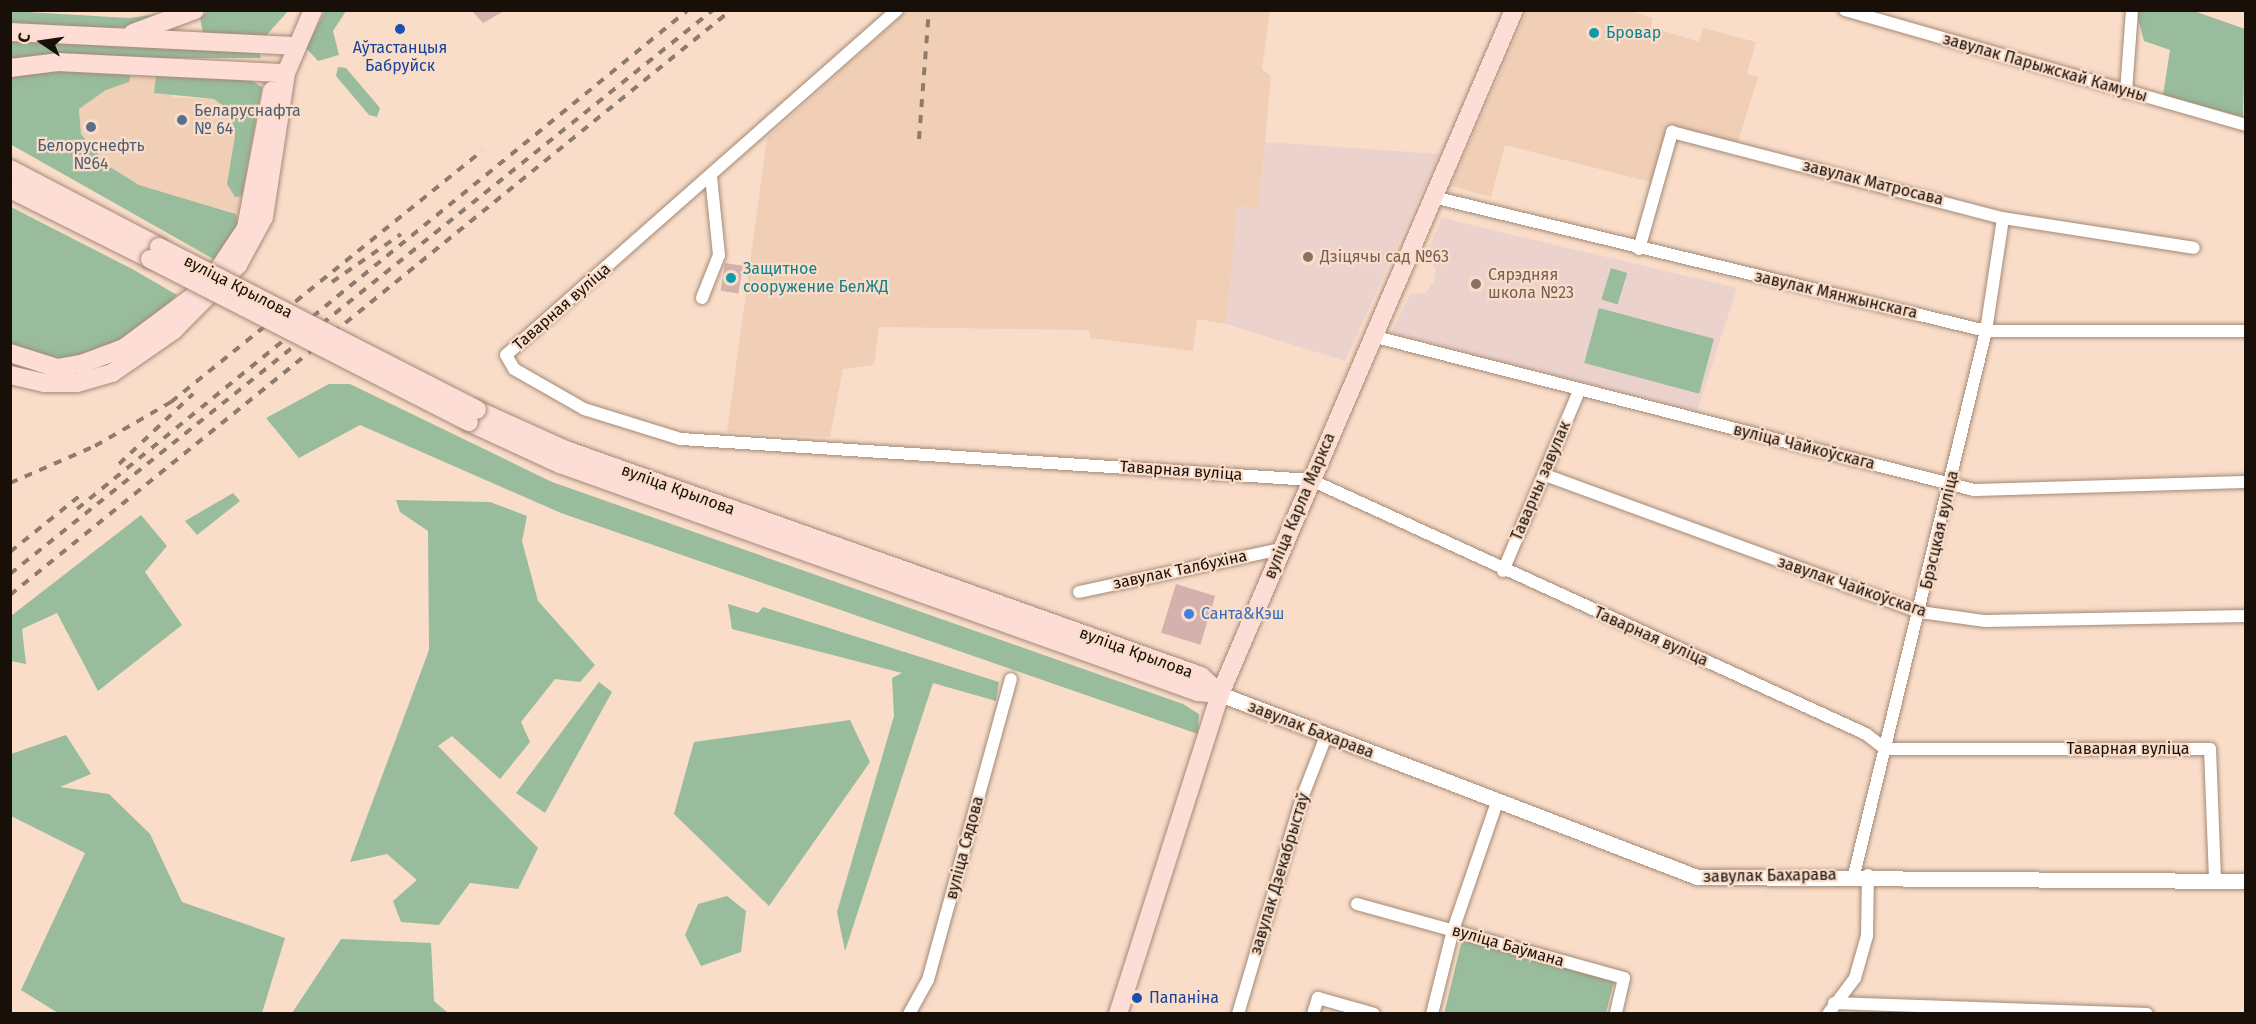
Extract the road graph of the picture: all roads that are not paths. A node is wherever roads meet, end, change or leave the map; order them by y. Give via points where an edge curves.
1 (195, 10) edge
2 (302, 10) edge
3 (313, 10) edge
4 (897, 10) edge
5 (1514, 10) edge
6 (1845, 10) edge
7 (2132, 10) edge
8 (10, 32) edge
9 (112, 38) junction
10 (288, 46) junction
11 (10, 68) edge
12 (281, 72) junction
13 (2127, 92) junction
14 (2246, 125) edge
15 (10, 156) edge
16 (10, 169) edge
17 (711, 176) junction
18 (10, 189) edge
19 (1434, 197) junction
20 (10, 198) edge
21 (51, 200) junction
22 (2003, 218) junction
23 (2194, 248) dead end
24 (1640, 249) junction
25 (702, 297) dead end
26 (1986, 331) junction
27 (2246, 331) edge
28 (1372, 336) junction
29 (10, 353) edge
30 (10, 375) edge
31 (1579, 391) junction
32 (1545, 475) junction
33 (1311, 480) junction
34 (2246, 482) edge
35 (1951, 484) junction
36 (1281, 549) junction
37 (1503, 571) junction
38 (1079, 592) dead end
39 (1920, 612) junction
40 (2246, 616) edge
41 (1011, 679) dead end
42 (1220, 694) junction
43 (1326, 736) junction
44 (1886, 749) junction
45 (1497, 802) junction
46 (1861, 875) junction
47 (2215, 881) junction
48 (2246, 881) edge
49 (1357, 904) dead end
50 (1453, 930) junction
51 (1831, 1008) edge
52 (2027, 1012) edge
53 (909, 1014) edge
54 (1118, 1014) edge
55 (1238, 1014) edge
56 (1313, 1014) edge
57 (1374, 1014) edge
58 (1432, 1014) edge
59 (1616, 1014) edge
60 (2147, 1014) edge

1 - 9 main road via 168,25
2 - 10 main road
3 - 10 main road
4 - 17 street, Таварная вуліца
5 - 19 main road, вуліца Карла Маркса
6 - 13 street, завулак Парыжскай Камуны
7 - 13 street
8 - 9 main road
9 - 10 main road
10 - 12 main road
11 - 12 main road via 58,62
12 - 29 main road via 246,228 201,291 124,348 84,363 57,368
12 - 30 main road via 264,217 238,265 210,297 144,354 112,373 76,383 44,383
13 - 14 street, завулак Парыжскай Камуны
15 - 21 main road
16 - 21 main road, вуліца Крылова
17 - 25 street via 719,255
17 - 33 street, Таварная вуліца via 506,355 514,369 584,409 681,439
18 - 21 main road, вуліца Крылова
19 - 24 street, завулак Мянжынскага
19 - 28 main road, вуліца Карла Маркса
20 - 21 main road
21 - 42 main road, вуліца Крылова, bridge via 473,416 1201,676
22 - 23 street, завулак Матросава
22 - 24 street, завулак Матросава via 1672,132
22 - 26 street, Брэсцкая вуліца
24 - 26 street, завулак Мянжынскага
26 - 27 street, завулак Мянжынскага
26 - 35 street, Брэсцкая вуліца
28 - 31 street, вуліца Чайкоўскага
28 - 33 main road, вуліца Карла Маркса
31 - 32 street, Таварны завулак
31 - 35 street, вуліца Чайкоўскага
32 - 37 street, Таварны завулак
32 - 39 street, завулак Чайкоўскага
33 - 36 main road, вуліца Карла Маркса
33 - 37 street, Таварная вуліца
34 - 35 street, вуліца Чайкоўскага via 1974,489
35 - 39 street, Брэсцкая вуліца
36 - 38 street, завулак Талбухіна
36 - 42 main road, вуліца Карла Маркса
37 - 44 street, Таварная вуліца via 1866,734
39 - 40 street, завулак Чайкоўскага via 1985,621
39 - 44 street, Брэсцкая вуліца
41 - 53 street, вуліца Сядова via 928,980
42 - 43 street, завулак Бахарава
42 - 54 main road, вуліца Карла Маркса
43 - 45 street, завулак Бахарава
43 - 55 street, завулак Дзекабрыстаў via 1302,798
44 - 46 street, Брэсцкая вуліца
44 - 47 street, Таварная вуліца via 2210,749
45 - 46 street, завулак Бахарава via 1697,877
45 - 50 street
46 - 47 street, завулак Бахарава
46 - 51 street, Брэсцкая вуліца via 1867,936 1855,978
47 - 48 street, завулак Бахарава
49 - 50 street, вуліца Баўмана
50 - 58 street
50 - 59 street, вуліца Баўмана via 1624,978
51 - 52 street
52 - 60 street
56 - 57 street via 1318,998

